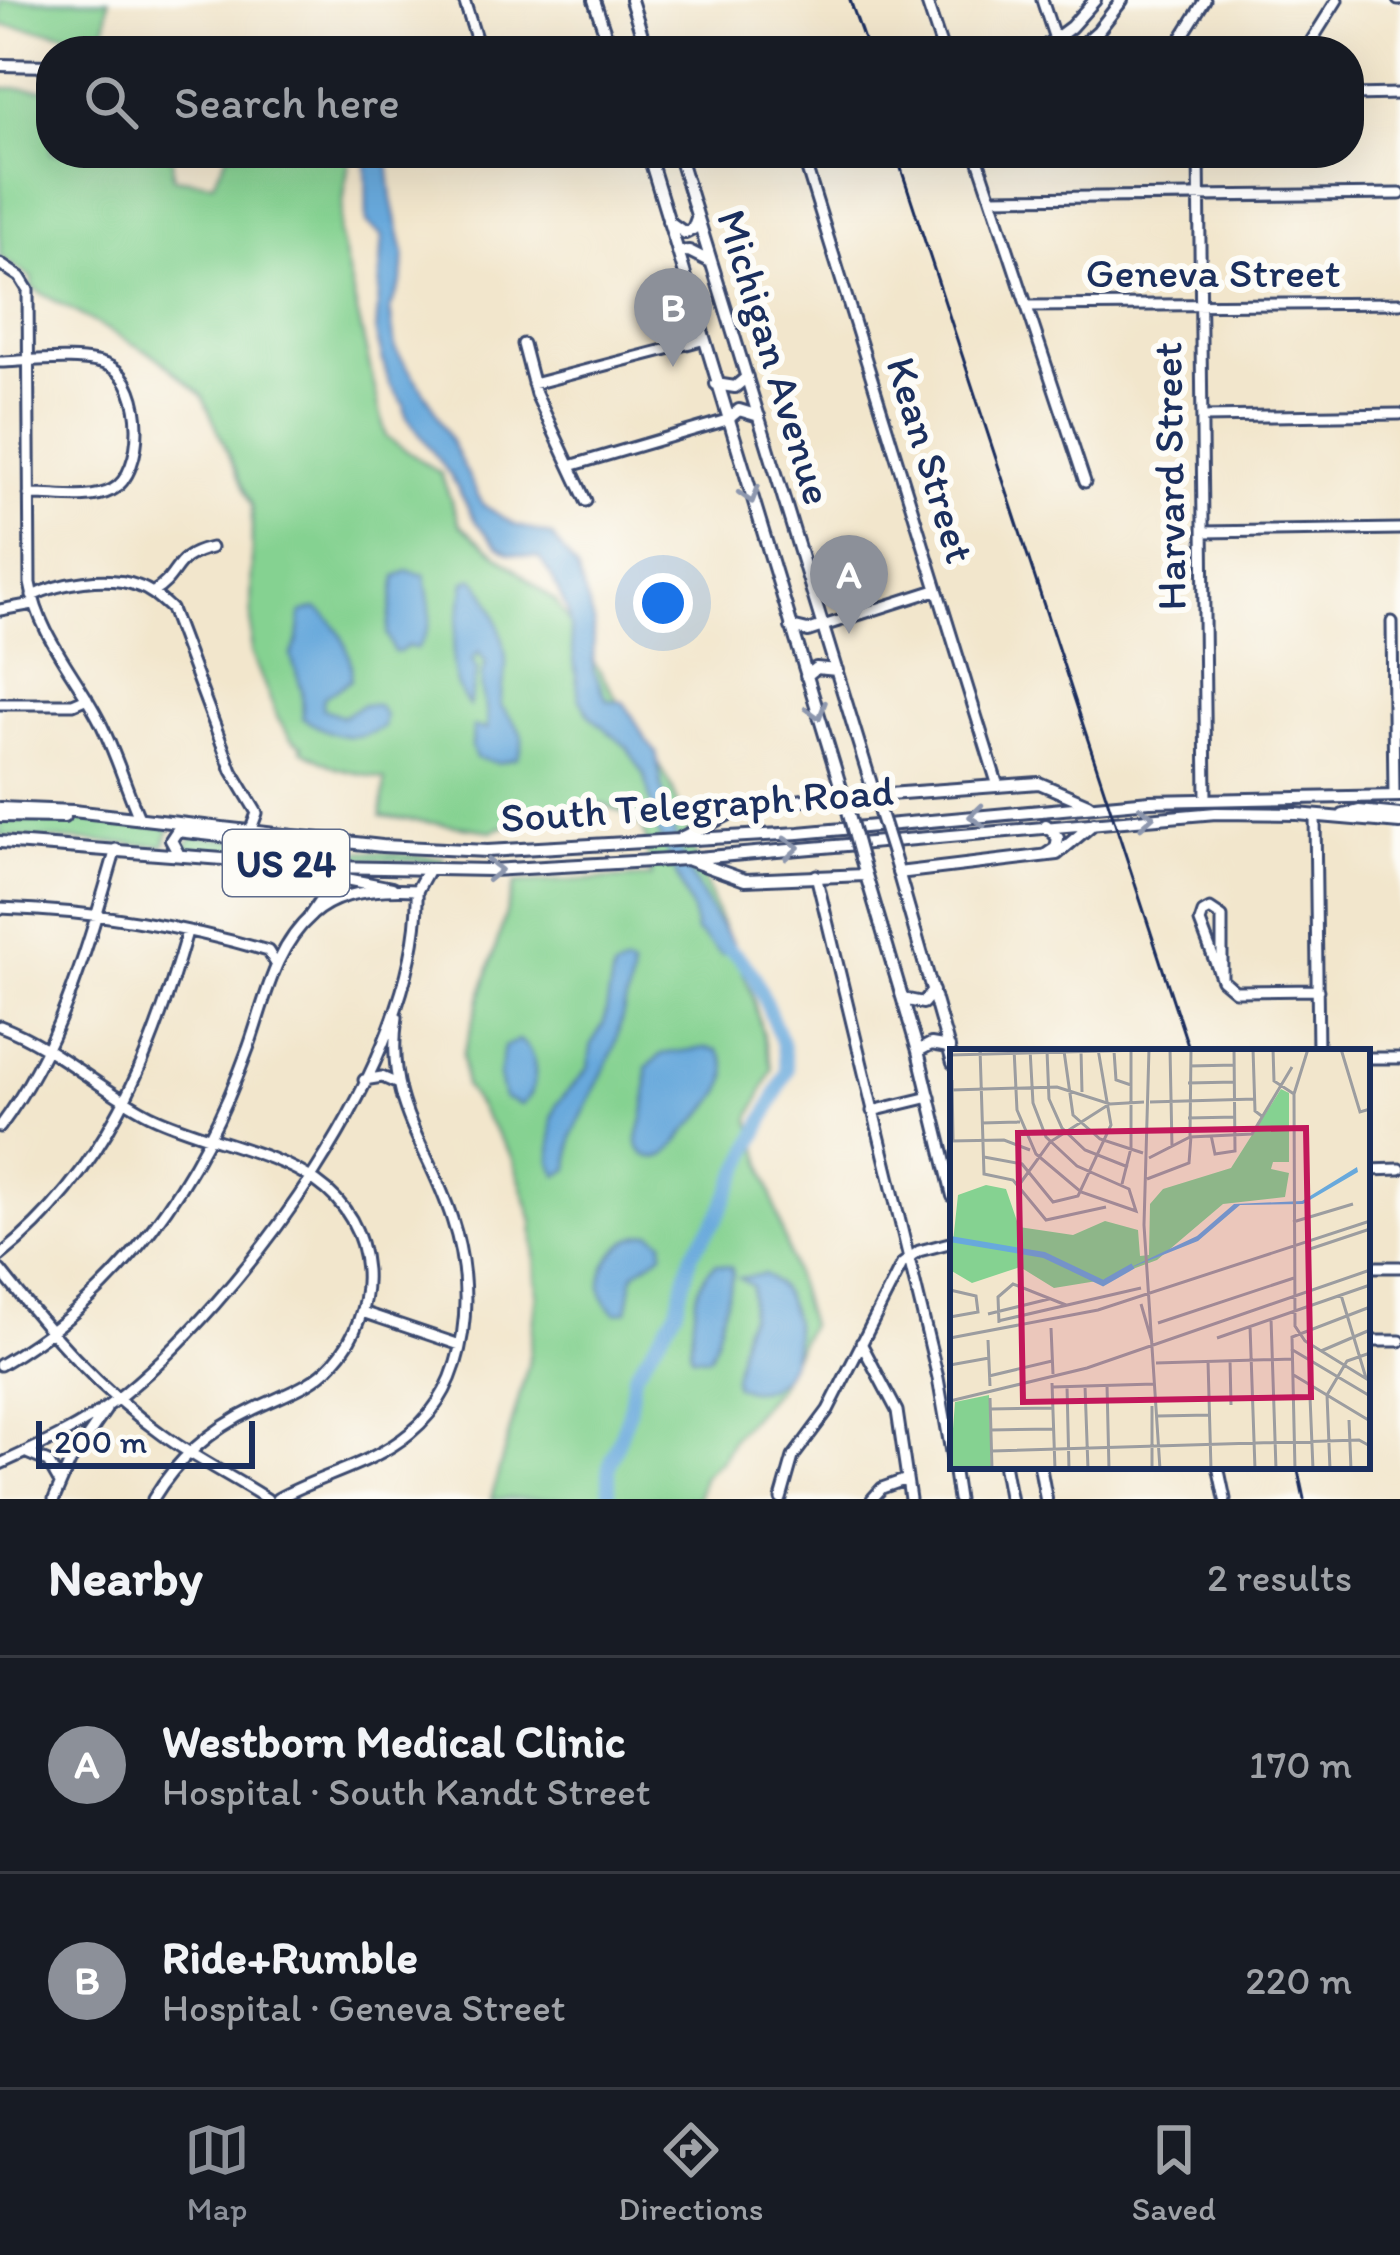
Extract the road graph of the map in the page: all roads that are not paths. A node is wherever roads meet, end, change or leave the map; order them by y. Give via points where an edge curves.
1 (464, 0) edge
2 (594, 0) edge
3 (631, 0) edge
4 (926, 0) edge
5 (1042, 0) edge
6 (1095, 0) edge
7 (1122, 0) edge
8 (1205, 0) edge
9 (1337, 0) edge
10 (475, 36) edge
11 (606, 36) edge
12 (642, 36) edge
13 (938, 36) edge
14 (1054, 36) edge
15 (1065, 36) edge
16 (1093, 36) edge
17 (1182, 36) edge
18 (1314, 36) edge
19 (0, 64) edge
20 (36, 65) edge
21 (1400, 94) edge
22 (1364, 95) edge
23 (652, 168) edge
24 (683, 168) edge
25 (807, 168) edge
26 (981, 168) edge
27 (1199, 168) edge
28 (1400, 194) edge
29 (1200, 197) junction
30 (991, 198) junction
31 (697, 215) junction
32 (668, 221) junction
33 (679, 252) junction
34 (711, 262) junction
35 (0, 264) edge
36 (1400, 303) edge
37 (1201, 305) junction
38 (1027, 306) junction
39 (702, 340) junction
40 (523, 344) dead end
41 (28, 361) junction
42 (0, 362) edge
43 (747, 377) junction
44 (533, 384) junction
45 (716, 384) junction
46 (1400, 414) edge
47 (759, 416) junction
48 (1202, 417) junction
49 (727, 421) junction
50 (570, 466) junction
51 (1085, 482) dead end
52 (29, 495) junction
53 (586, 501) dead end
54 (1400, 530) edge
55 (1203, 532) junction
56 (211, 548) dead end
57 (170, 578) junction
58 (936, 590) junction
59 (152, 593) junction
60 (33, 600) junction
61 (171, 609) junction
62 (0, 610) edge
63 (1392, 622) dead end
64 (823, 626) junction
65 (791, 627) junction
66 (837, 670) junction
67 (806, 676) junction
68 (87, 698) junction
69 (0, 704) edge
70 (1028, 783) junction
71 (998, 786) junction
72 (843, 794) junction
73 (875, 795) junction
74 (1322, 796) junction
75 (1397, 796) edge
76 (1206, 799) junction
77 (1097, 805) junction
78 (751, 808) junction
79 (1041, 811) junction
80 (0, 812) edge
81 (1315, 816) junction
82 (140, 818) junction
83 (1400, 819) edge
84 (1097, 821) junction
85 (1046, 825) junction
86 (251, 830) junction
87 (750, 836) junction
88 (322, 839) junction
89 (677, 840) junction
90 (0, 842) edge
91 (116, 849) junction
92 (747, 852) junction
93 (179, 854) junction
94 (1044, 855) junction
95 (686, 859) junction
96 (283, 863) junction
97 (428, 870) junction
98 (898, 873) junction
99 (817, 875) junction
100 (865, 875) junction
101 (323, 876) junction
102 (754, 880) junction
103 (392, 888) junction
104 (417, 890) junction
105 (0, 908) edge
106 (97, 914) junction
107 (310, 916) junction
108 (188, 932) junction
109 (275, 970) junction
110 (1222, 980) junction
111 (1318, 990) junction
112 (933, 991) junction
113 (903, 999) junction
114 (398, 1006) junction
115 (0, 1026) edge
116 (949, 1047) junction
117 (1318, 1049) edge
118 (950, 1051) edge
119 (48, 1052) junction
120 (918, 1052) junction
121 (364, 1081) junction
122 (398, 1084) junction
123 (930, 1097) junction
124 (125, 1101) junction
125 (872, 1111) junction
126 (0, 1127) edge
127 (209, 1138) junction
128 (1400, 1169) edge
129 (1370, 1170) edge
130 (950, 1171) edge
131 (311, 1176) junction
132 (950, 1243) edge
133 (0, 1256) edge
134 (909, 1256) junction
135 (0, 1270) edge
136 (362, 1312) junction
137 (50, 1333) junction
138 (861, 1343) junction
139 (460, 1345) junction
140 (0, 1366) edge
141 (850, 1366) junction
142 (874, 1367) junction
143 (113, 1402) junction
144 (950, 1444) edge
145 (25, 1453) junction
146 (189, 1453) junction
147 (0, 1464) edge
148 (954, 1469) edge
149 (1038, 1469) edge
150 (1219, 1469) edge
151 (1007, 1470) edge
152 (907, 1479) junction
153 (60, 1483) junction
154 (54, 1499) edge
155 (152, 1499) edge
156 (267, 1499) edge
157 (277, 1499) edge
158 (781, 1499) edge
159 (872, 1499) edge
160 (910, 1499) edge
161 (958, 1499) edge
162 (1010, 1499) edge
163 (1046, 1499) edge
164 (1225, 1499) edge

1 - 10 street
2 - 11 main road
3 - 12 main road
4 - 13 street
5 - 14 street
6 - 15 main road
7 - 16 main road
8 - 17 street
9 - 18 street
19 - 20 main road
21 - 22 street
23 - 32 main road, Michigan Avenue
24 - 31 main road, Michigan Avenue
25 - 58 street, Kean Street
26 - 30 street
27 - 29 street, Harvard Street
28 - 29 street
29 - 30 street
29 - 37 street, Harvard Street
30 - 38 street
31 - 32 main road via 685,233
31 - 34 main road, Michigan Avenue
32 - 33 main road, Michigan Avenue
33 - 34 main road
33 - 39 main road, Michigan Avenue
34 - 43 main road, Michigan Avenue
35 - 41 street via 26,285
36 - 37 street, Geneva Street
37 - 38 street, Geneva Street
37 - 48 street, Harvard Street
38 - 51 street
39 - 44 street
39 - 45 main road, Michigan Avenue
40 - 44 street
41 - 42 street
41 - 52 street
41 - 52 street via 96,361 115,369 133,391 135,421 133,466 114,489
43 - 45 main road via 735,387
43 - 47 main road, Michigan Avenue
44 - 50 street
45 - 49 main road, Michigan Avenue
46 - 48 street
47 - 49 main road via 740,410
47 - 64 main road, Michigan Avenue
48 - 55 street, Harvard Street
49 - 50 street
49 -> 65 main road, Michigan Avenue
50 - 53 street
52 - 60 street
54 - 55 street
55 - 76 street, Harvard Street
56 - 57 street via 180,560
57 - 59 street
57 - 61 street
58 - 64 street
58 - 71 street, Kean Street
59 - 60 street via 117,581 46,587
59 - 61 street
60 - 62 street
60 - 68 street
61 - 86 street via 256,813
63 - 75 street
64 - 65 main road
64 - 66 main road, Michigan Avenue
65 - 67 main road, Michigan Avenue
66 - 67 main road
66 - 73 main road, Michigan Avenue
67 -> 72 main road, Michigan Avenue
68 - 69 street
68 - 82 street
70 - 71 main road
70 - 77 main road
70 - 79 main road via 1047,794
71 - 73 main road
72 - 78 main road
72 - 100 main road, Michigan Avenue, bridge
73 - 98 main road, Michigan Avenue, bridge
74 - 75 main road, South Telegraph Road / US 24
74 - 76 main road, South Telegraph Road / US 24
74 - 81 main road
76 - 77 main road, South Telegraph Road / US 24
77 - 79 main road, South Telegraph Road / US 24
78 - 87 main road via 736,824
78 - 89 main road
79 -> 87 main road, South Telegraph Road / US 24
80 - 82 main road, South Telegraph Road / US 24
81 - 83 main road, South Telegraph Road / US 24 via 1359,811
84 -> 81 main road, South Telegraph Road / US 24
81 - 111 street
82 - 86 main road, South Telegraph Road / US 24
84 - 85 main road, South Telegraph Road / US 24
84 - 94 main road via 1063,851
92 -> 85 main road, South Telegraph Road / US 24
85 - 94 main road via 1058,844
86 - 88 main road, South Telegraph Road / US 24
87 - 89 main road, South Telegraph Road / US 24
88 - 89 main road, South Telegraph Road / US 24 via 487,850
88 - 93 main road via 283,843 185,830 172,835
90 - 91 main road, South Telegraph Road / US 24
91 - 93 main road, South Telegraph Road / US 24
91 - 106 street
92 - 95 main road, South Telegraph Road / US 24
92 - 102 main road via 741,868
93 - 96 main road, South Telegraph Road / US 24
94 - 98 main road
97 -> 95 main road, South Telegraph Road / US 24
95 - 102 main road
96 - 97 main road, South Telegraph Road / US 24
96 - 101 main road
97 - 104 main road
98 - 112 main road, Michigan Avenue
99 - 100 main road
99 - 102 main road
99 - 125 street
100 - 113 main road, Michigan Avenue
101 - 103 main road
101 - 107 main road via 327,891
103 - 104 street
103 - 107 street via 347,896
104 - 114 street via 417,934
105 - 106 street
106 - 108 street
106 - 119 street
107 - 109 street
108 - 109 street via 270,952
108 - 124 street
109 - 127 street
110 - 110 street via 1222,917 1210,910 1201,922
110 - 111 street via 1235,991
111 - 117 street
112 - 113 main road via 923,1004
112 - 116 main road, Michigan Avenue
113 - 120 main road, Michigan Avenue
114 - 121 street
114 - 122 street
115 - 119 street
116 - 118 main road, Michigan Avenue
116 - 120 main road via 931,1043
119 - 124 street
119 - 126 street
120 - 123 main road, Michigan Avenue
121 - 122 street
121 - 131 street
122 - 139 street via 457,1233 465,1288
123 - 125 street
123 - 130 main road, Michigan Avenue
124 - 127 street
124 - 133 street via 66,1192
125 - 134 street
127 - 131 street
127 - 137 street via 131,1258
128 - 129 street
131 - 136 street via 357,1232 366,1272
131 - 143 street via 230,1286
132 - 134 street
134 - 138 street
134 - 144 street
135 - 137 street
136 - 139 street
136 - 146 street via 322,1374
137 - 140 street
137 - 143 street
138 - 141 street
138 - 142 street
139 - 157 street via 444,1392 412,1432
141 - 142 street
141 - 158 street via 793,1457
142 - 152 street via 897,1411
143 - 145 street
143 - 146 street
143 - 153 street
145 - 147 street
145 - 153 street via 48,1462
146 - 155 street
146 - 156 street
148 - 161 street
149 - 163 main road
150 - 164 street
151 - 162 main road
152 - 159 street
152 - 160 street
153 - 154 street

